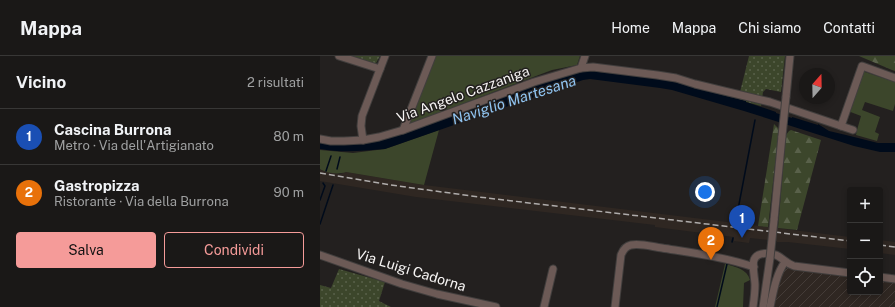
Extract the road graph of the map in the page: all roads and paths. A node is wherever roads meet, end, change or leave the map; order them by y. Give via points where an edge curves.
1 (339, 56) edge
2 (385, 56) edge
3 (432, 56) edge
4 (585, 56) edge
5 (790, 56) edge
6 (581, 68) junction
7 (380, 70) junction
8 (895, 78) edge
9 (841, 126) junction
10 (403, 130) junction
11 (853, 130) dead end
12 (320, 139) edge
13 (363, 140) junction
14 (320, 255) edge
15 (785, 262) junction
16 (754, 268) junction
17 (553, 269) dead end
18 (847, 273) edge
19 (883, 277) edge
20 (895, 279) edge
21 (492, 307) edge
22 (544, 307) edge
23 (615, 307) edge
24 (753, 307) edge
25 (763, 307) edge
26 (770, 307) edge

1 - 7 street
2 - 7 street
3 - 10 street
4 - 6 street
5 - 25 street, bridge
6 - 9 street, Via Angelo Cazzaniga via 597,67 666,76 778,105
6 - 10 street, Via Angelo Cazzaniga via 534,82
7 - 13 street via 362,116
8 - 9 street via 862,66
9 - 11 street, Via Angelo Cazzaniga
10 - 13 street, Via Angelo Cazzaniga
12 - 13 street, Via Angelo Cazzaniga
14 - 21 street, Via Luigi Cadorna via 402,284
15 - 16 street via 775,255 761,254 755,258
15 - 18 street via 794,266
15 - 26 street
16 - 23 street via 732,261 633,244 624,249 621,255
16 - 24 street
17 - 22 street
19 - 20 street

